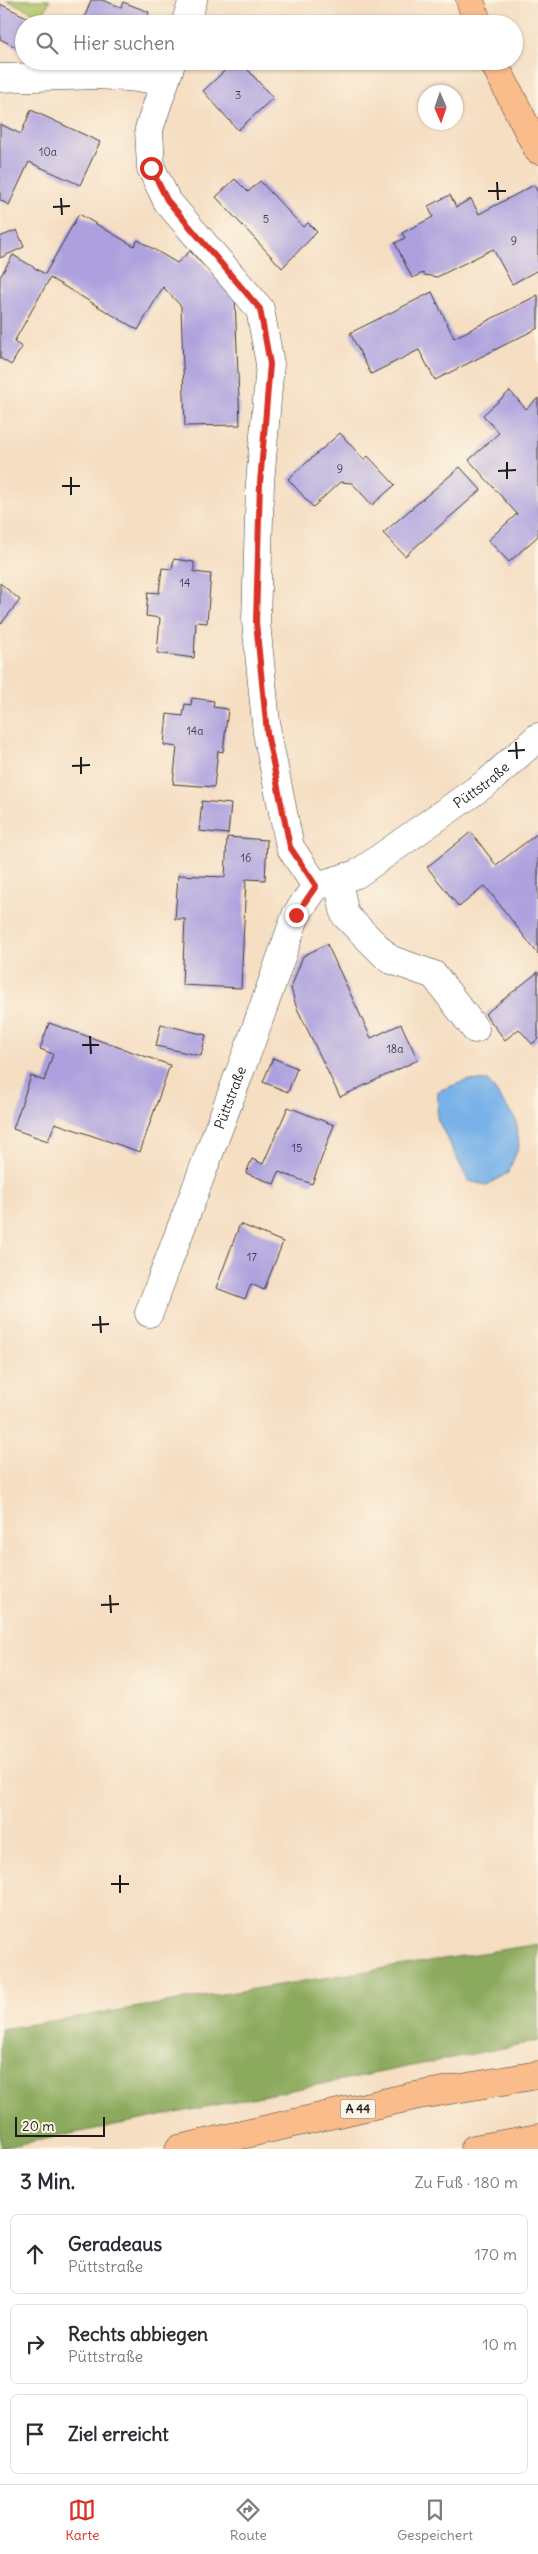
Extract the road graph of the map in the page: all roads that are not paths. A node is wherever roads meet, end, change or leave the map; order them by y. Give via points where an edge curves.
1 (193, 0) edge
2 (470, 0) edge
3 (188, 15) edge
4 (475, 15) edge
5 (497, 70) edge
6 (168, 71) edge
7 (0, 78) edge
8 (538, 150) edge
9 (538, 737) edge
10 (327, 883) junction
11 (475, 1029) dead end
12 (149, 1313) dead end
13 (538, 2074) edge
14 (538, 2138) edge
15 (179, 2149) edge
16 (474, 2149) edge

1 - 3 street
2 - 4 main road
5 - 8 main road
6 - 7 street
6 - 10 street via 149,129 151,168 167,200 260,309 270,364 260,483 256,622 267,733 290,847
9 - 10 street, Püttstraße via 489,781 357,874
10 - 11 street via 345,915 390,959 434,975
10 - 12 street, Püttstraße via 296,915
13 - 15 main road, A 44 via 414,2096
14 - 16 main road

